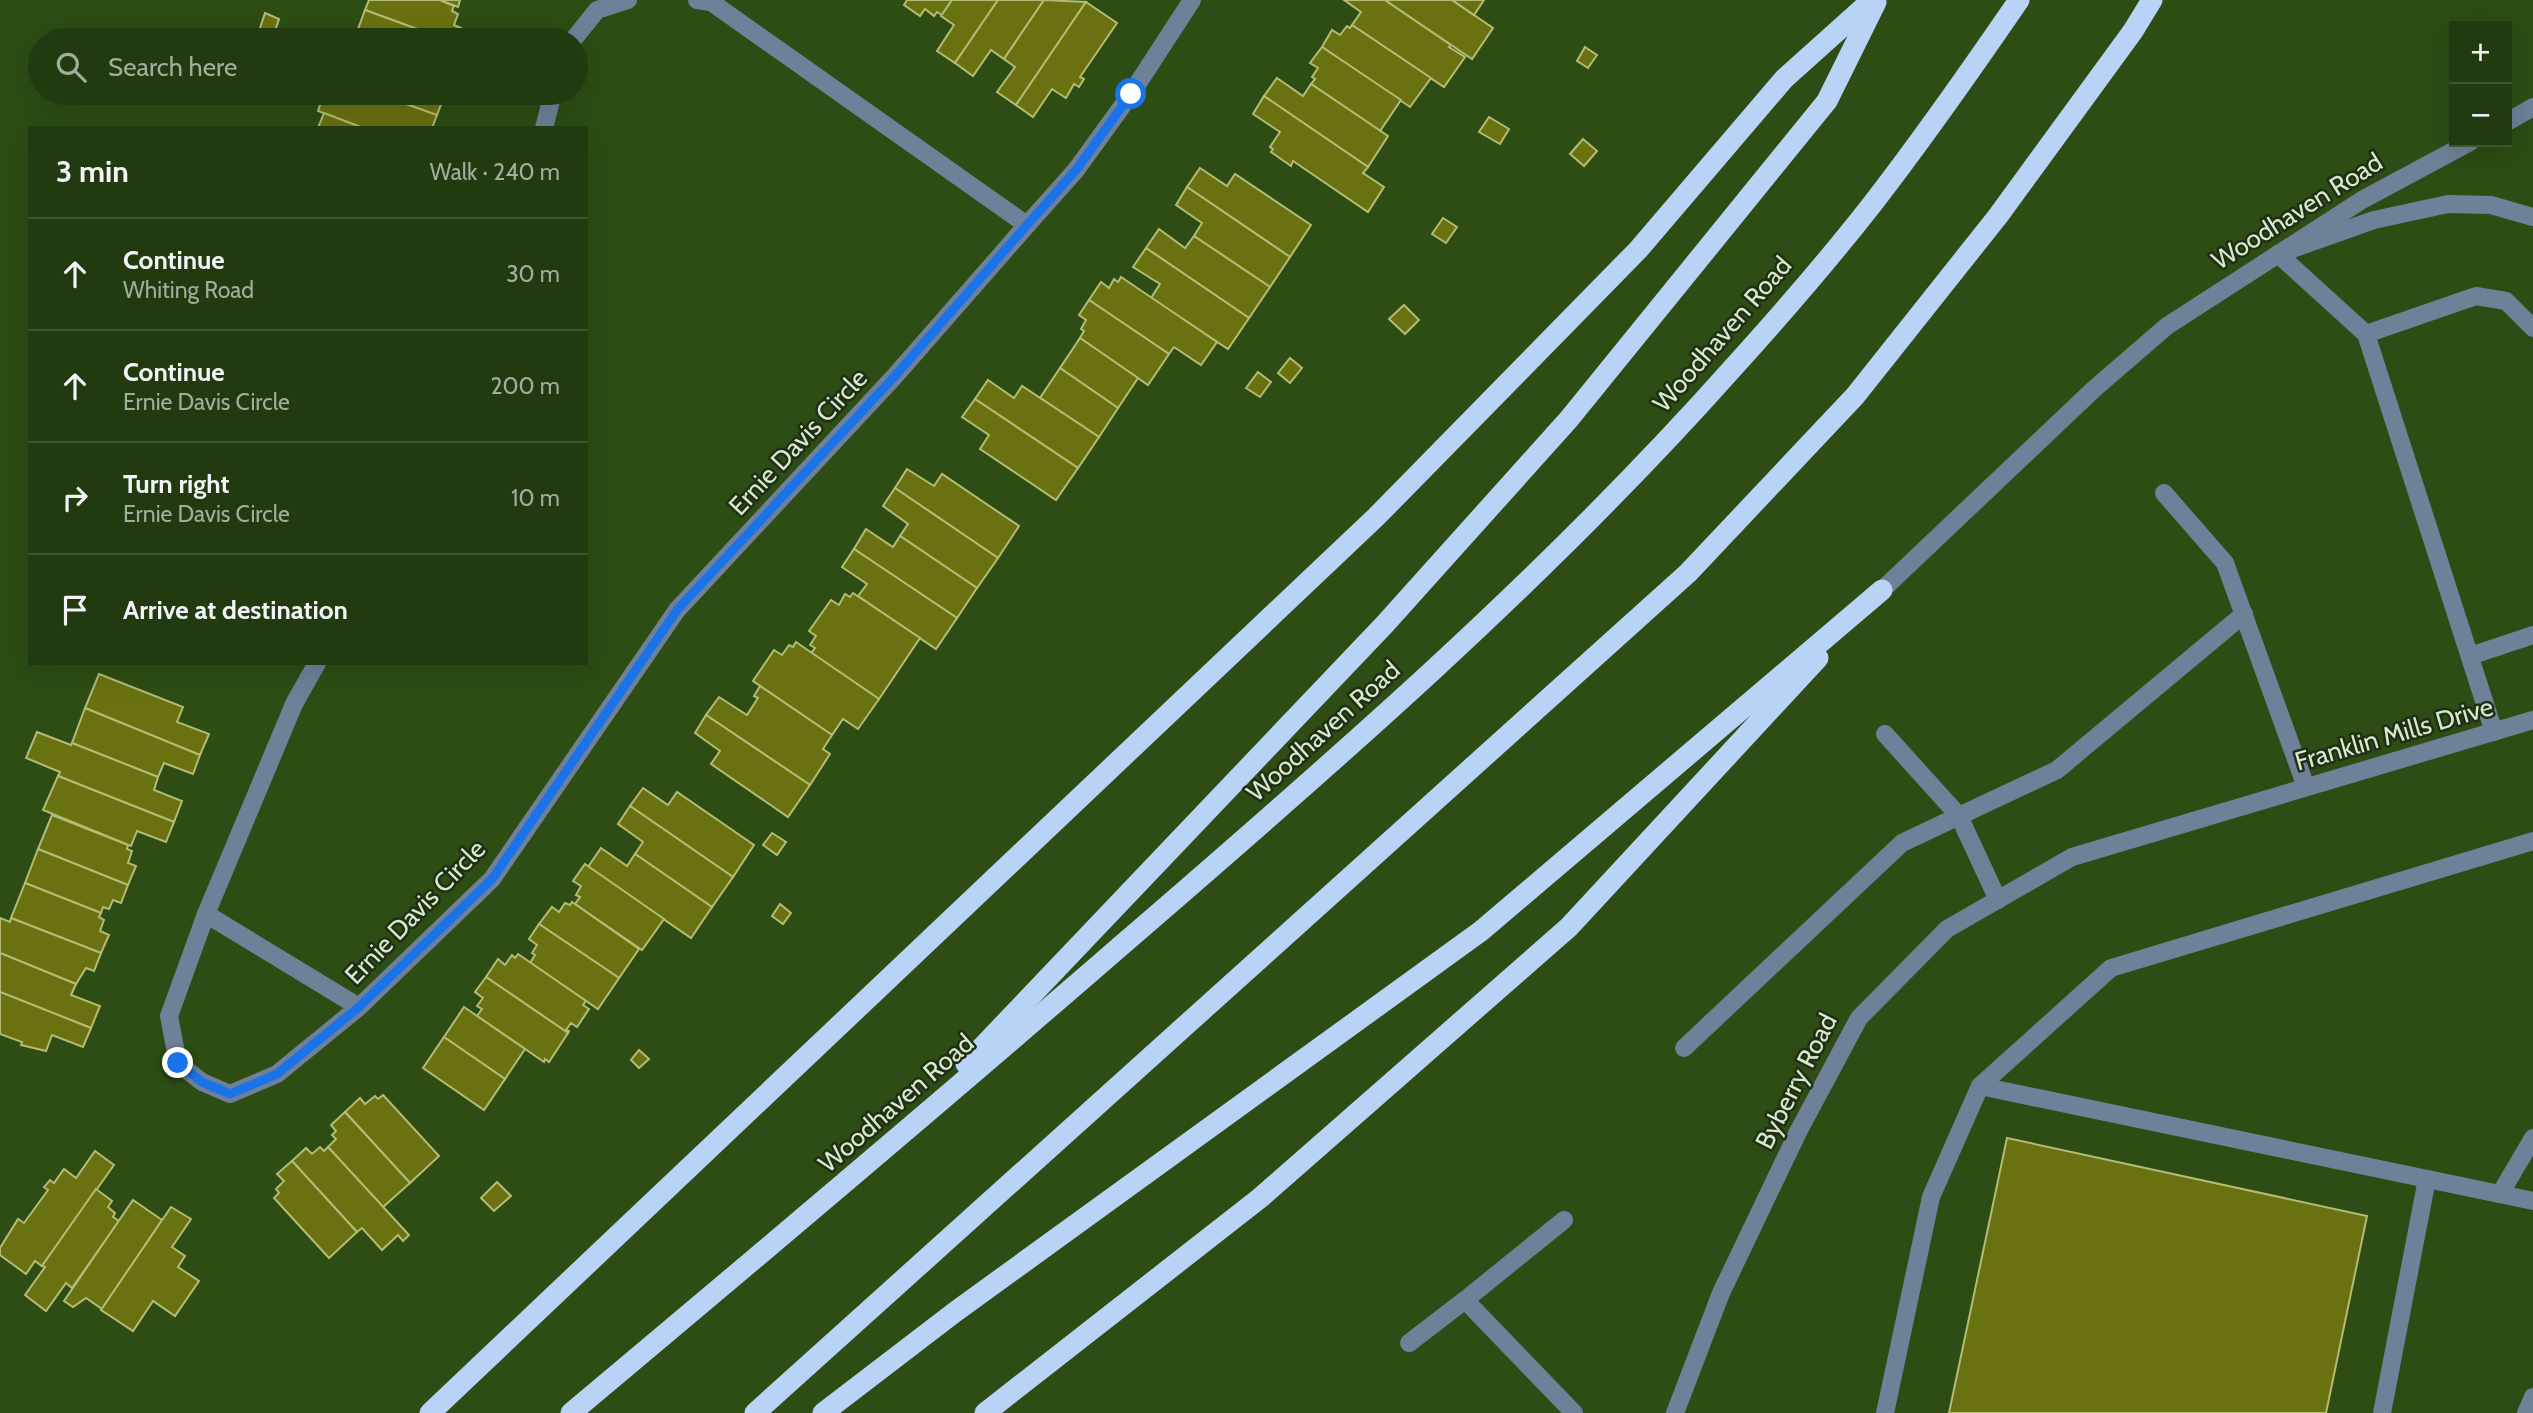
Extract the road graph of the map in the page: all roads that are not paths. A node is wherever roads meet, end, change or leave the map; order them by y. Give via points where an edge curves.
1 (628, 0) edge
2 (697, 0) edge
3 (1192, 0) edge
4 (1875, 0) edge
5 (2019, 0) edge
6 (2152, 0) edge
7 (583, 28) edge
8 (549, 105) edge
9 (2533, 107) edge
10 (2512, 119) edge
11 (544, 126) edge
12 (2461, 147) edge
13 (2533, 217) edge
14 (1027, 225) junction
15 (2278, 254) junction
16 (2533, 328) edge
17 (2366, 334) junction
18 (2164, 493) dead end
19 (1882, 590) junction
20 (2244, 614) junction
21 (2533, 635) edge
22 (2470, 656) junction
23 (316, 665) edge
24 (2533, 720) edge
25 (2494, 732) junction
26 (1885, 734) dead end
27 (2306, 787) junction
28 (2270, 798) joint
29 (1959, 816) junction
30 (2533, 841) edge
31 (1998, 900) junction
32 (206, 914) junction
33 (359, 1007) junction
34 (1684, 1048) dead end
35 (1980, 1086) junction
36 (2533, 1138) edge
37 (880, 1155) junction
38 (2427, 1179) junction
39 (2500, 1194) junction
40 (2533, 1201) edge
41 (1564, 1220) dead end
42 (1465, 1300) junction
43 (1409, 1343) dead end
44 (2533, 1397) edge
45 (430, 1413) edge
46 (571, 1413) edge
47 (755, 1413) edge
48 (823, 1413) edge
49 (985, 1413) edge
50 (1574, 1413) edge
51 (1675, 1413) edge
52 (1885, 1413) edge
53 (2382, 1413) edge
54 (2526, 1413) edge

1 - 7 street via 597,10
2 - 14 street via 711,2
3 - 14 street, Ernie Davis Circle via 1076,170
4 - 37 highway via 1827,101 1569,419 1375,634
4 - 45 highway via 1784,79 1637,250 1376,517
5 - 37 highway, Woodhaven Road via 1869,208 1731,370 1626,483 1471,634 1292,798
6 - 47 highway via 1998,216 1855,396 1688,573
8 - 11 street
9 - 10 street
12 - 15 street, Woodhaven Road via 2362,200
13 - 15 street via 2491,205 2448,204 2374,220
14 - 33 street, Ernie Davis Circle via 894,377 677,610 492,879
15 - 17 street
15 - 19 street, Woodhaven Road via 2167,326
16 - 17 street via 2506,301 2476,296
17 - 22 street
18 - 20 street via 2225,563
19 - 48 highway via 1481,930
19 - 49 highway via 1569,927 1260,1198
20 - 27 street
20 - 29 street via 2057,770
21 - 22 street
22 - 25 street
23 - 32 street, Ernie Davis Circle via 294,704
24 - 25 street, Franklin Mills Drive
25 - 27 street, Franklin Mills Drive
26 - 29 street
27 - 28 street, Franklin Mills Drive
28 - 31 street, Byberry Road via 2072,857
29 - 31 street
29 - 34 street via 1902,843
30 - 35 street via 2111,968
31 - 51 street, Byberry Road via 1947,929 1858,1018 1721,1293
32 - 33 street, Ernie Davis Circle
32 - 33 street, Ernie Davis Circle via 169,1016 178,1063 202,1082 230,1094 277,1074
35 - 38 street
35 - 52 street via 1931,1197
36 - 39 street
37 - 46 highway, Woodhaven Road
38 - 39 street
38 - 53 street
39 - 40 street
41 - 42 street
42 - 43 street
42 - 50 street
44 - 54 street

